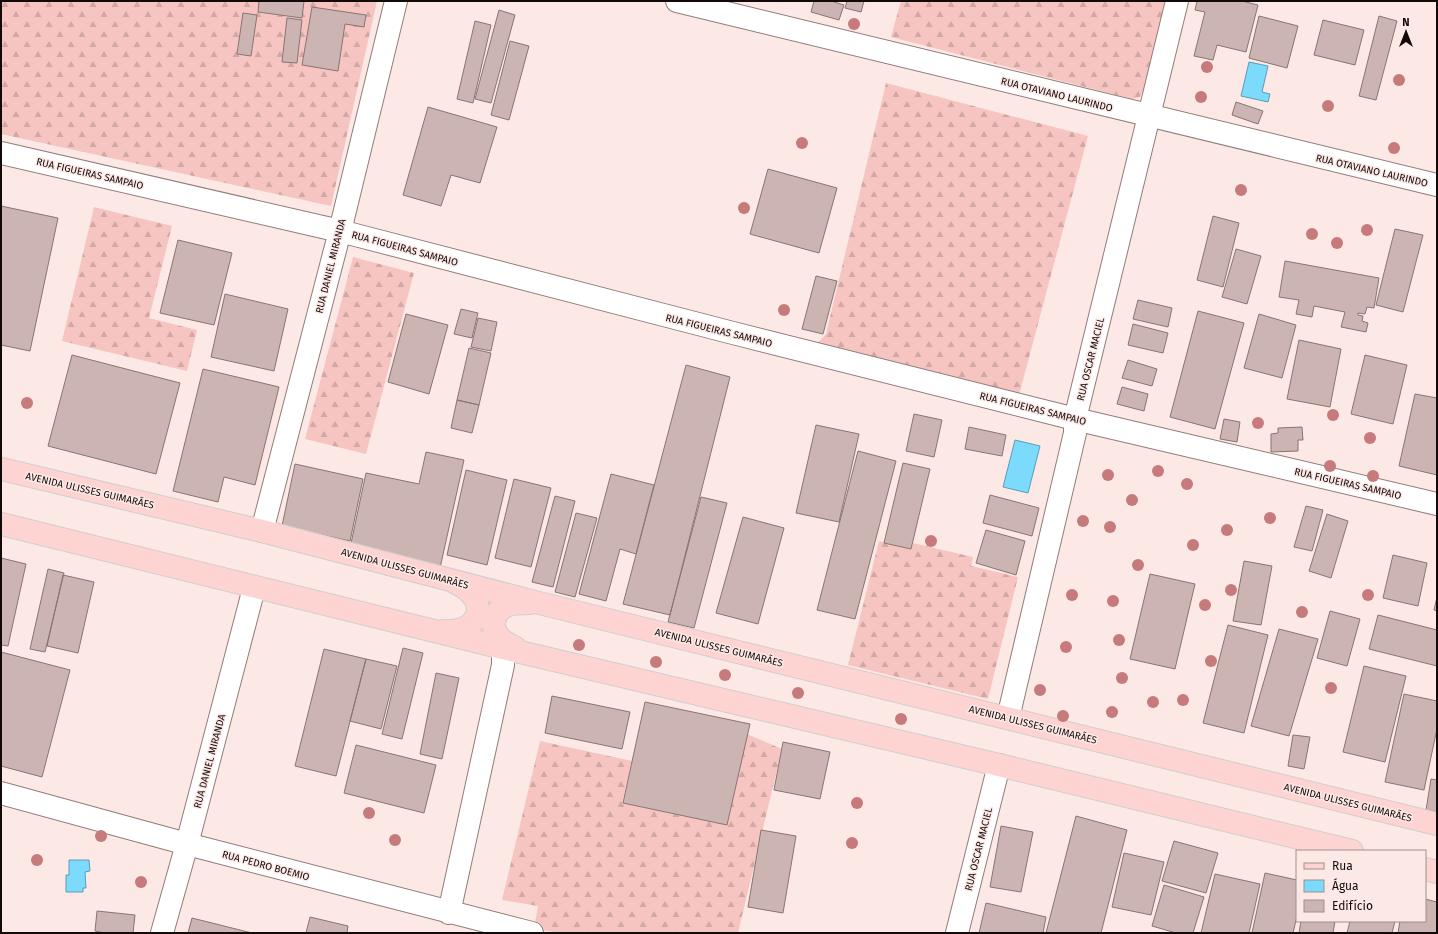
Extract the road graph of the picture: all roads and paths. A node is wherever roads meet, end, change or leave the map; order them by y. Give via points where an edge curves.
1 (396, 1) edge
2 (677, 1) edge
3 (1177, 1) edge
4 (1149, 116) junction
5 (1, 153) edge
6 (1437, 185) edge
7 (340, 231) junction
8 (1075, 419) junction
9 (1, 468) edge
10 (1437, 504) edge
11 (1, 524) edge
12 (262, 531) junction
13 (444, 578) junction
14 (254, 588) junction
15 (535, 602) junction
16 (422, 628) junction
17 (516, 652) junction
18 (1008, 718) junction
19 (999, 765) junction
20 (1, 793) edge
21 (1437, 824) edge
22 (187, 844) junction
23 (1348, 850) edge
24 (1426, 869) edge
25 (1437, 872) edge
26 (449, 913) junction
27 (162, 933) edge
28 (532, 933) edge
29 (957, 933) edge

1 - 7 street, RUA DANIEL MIRANDA
2 - 4 street, RUA OTAVIANO LAURINDO
3 - 4 street, RUA OSCAR MACIEL
4 - 6 street, RUA OTAVIANO LAURINDO
4 - 8 street, RUA OSCAR MACIEL
5 - 7 street, RUA FIGUEIRAS SAMPAIO
7 - 8 street, RUA FIGUEIRAS SAMPAIO via 732,334
7 - 12 street, RUA DANIEL MIRANDA
8 - 10 street, RUA FIGUEIRAS SAMPAIO
8 - 18 street, RUA OSCAR MACIEL via 1075,433
9 - 12 main road, AVENIDA ULISSES GUIMARÃES
11 - 14 main road
12 - 13 main road, AVENIDA ULISSES GUIMARÃES
13 - 15 main road, AVENIDA ULISSES GUIMARÃES
13 - 16 main road via 463,586 473,596 478,606 477,616 473,624 464,629 449,631
14 - 16 main road
14 - 22 street, RUA DANIEL MIRANDA
15 - 17 main road via 506,606 493,622 495,631 501,639
15 - 18 main road, AVENIDA ULISSES GUIMARÃES
16 - 17 main road
17 - 19 main road
17 - 26 street via 504,658
18 - 21 main road, AVENIDA ULISSES GUIMARÃES
19 - 23 main road
19 - 29 street, RUA OSCAR MACIEL
20 - 22 street, RUA PEDRO BOEMIO
22 - 26 street, RUA PEDRO BOEMIO
22 - 27 street, RUA DANIEL MIRANDA
24 - 25 main road
26 - 28 street, RUA PEDRO BOEMIO

